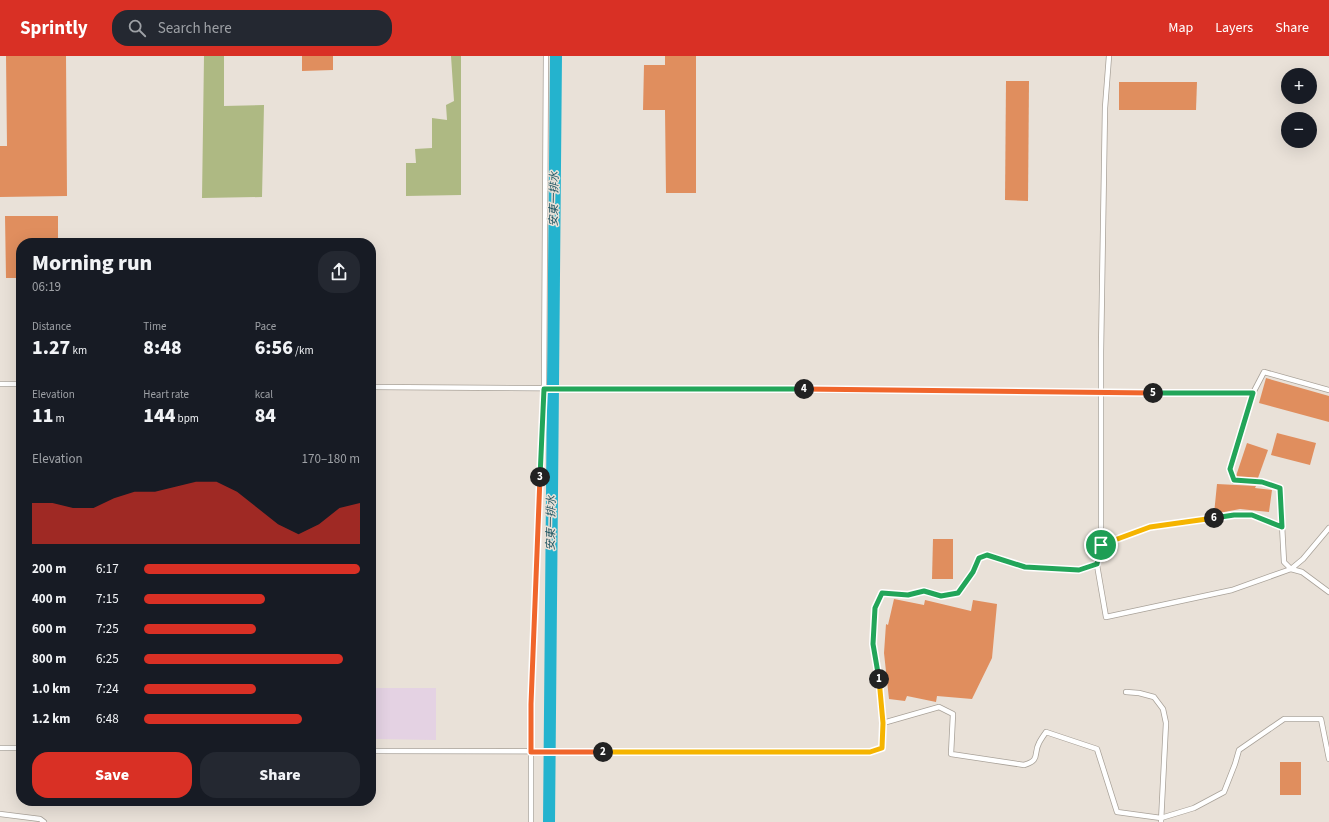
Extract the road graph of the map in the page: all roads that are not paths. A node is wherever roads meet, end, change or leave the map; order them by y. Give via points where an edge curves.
1 (546, 56) edge
2 (1109, 56) edge
3 (0, 384) edge
4 (16, 384) edge
5 (376, 387) edge
6 (544, 389) junction
7 (1329, 390) edge
8 (1102, 393) junction
9 (1253, 393) junction
10 (1282, 527) junction
11 (1329, 528) edge
12 (1101, 545) junction
13 (1097, 564) junction
14 (1291, 569) junction
15 (1329, 592) edge
16 (1126, 692) dead end
17 (883, 723) junction
18 (0, 748) edge
19 (16, 748) edge
20 (376, 751) edge
21 (531, 752) junction
22 (1329, 759) edge
23 (0, 814) edge
24 (1161, 820) edge
25 (44, 822) edge
26 (531, 822) edge

1 - 6 lane
2 - 8 lane via 1105,116
3 - 4 lane
5 - 6 lane
6 - 8 lane
6 - 21 lane
7 - 9 lane via 1264,372
8 - 9 lane
8 - 12 lane
9 - 10 lane via 1230,469 1234,480 1262,482 1280,488
10 - 12 lane via 1252,515 1234,515 1150,527
10 - 14 lane via 1284,562
11 - 14 lane via 1303,559
12 - 13 lane
13 - 14 lane via 1106,617 1232,590
13 - 17 lane via 1079,570 1025,567 987,555 979,558 973,572 958,593 941,596 924,591 908,595 882,593 875,608 873,644
14 - 15 lane via 1302,572
16 - 24 lane via 1154,697 1163,709 1166,723
17 - 21 lane via 882,748 870,752
17 - 24 lane via 939,707 952,714 951,754 1024,765 1036,757 1038,744 1046,732 1096,749 1117,812
18 - 19 lane
20 - 21 lane
21 - 26 lane
22 - 24 lane via 1321,719 1284,719 1239,750 1224,792 1194,808
23 - 25 lane via 40,819

